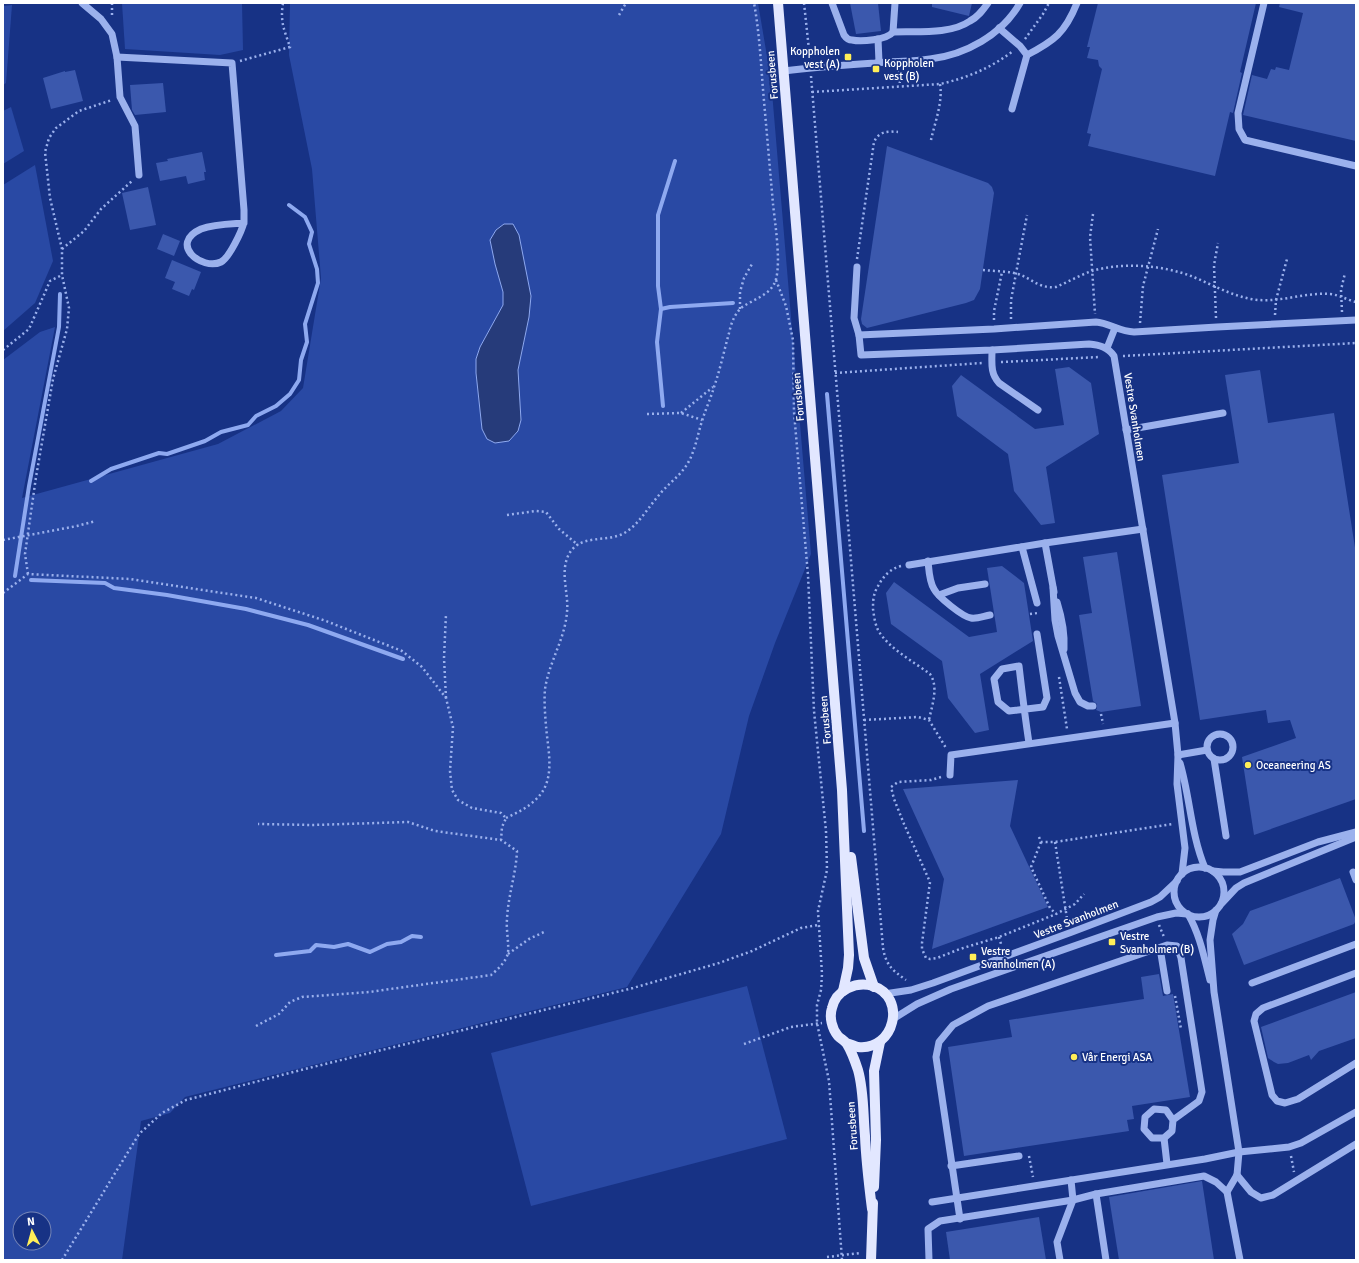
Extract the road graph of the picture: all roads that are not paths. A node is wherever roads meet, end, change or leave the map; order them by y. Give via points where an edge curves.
1 (82, 3) edge
2 (778, 3) edge
3 (832, 3) edge
4 (895, 3) edge
5 (988, 3) edge
6 (1020, 3) edge
7 (1076, 3) edge
8 (1264, 3) edge
9 (999, 28) junction
10 (893, 32) junction
11 (878, 39) junction
12 (1027, 55) junction
13 (117, 57) junction
14 (879, 62) junction
15 (784, 71) junction
16 (1012, 109) dead end
17 (1356, 166) edge
18 (139, 175) road end
19 (244, 223) junction
20 (858, 267) road end
21 (1356, 320) edge
22 (1115, 328) junction
23 (859, 335) junction
24 (1107, 348) junction
25 (992, 350) junction
26 (1038, 410) dead end
27 (1223, 413) dead end
28 (1126, 430) junction
29 (1143, 529) junction
30 (1045, 543) junction
31 (1022, 546) junction
32 (928, 562) junction
33 (909, 565) road end
34 (985, 584) dead end
35 (939, 595) junction
36 (1037, 603) dead end
37 (990, 616) dead end
38 (1038, 634) dead end
39 (1093, 706) dead end
40 (1025, 709) junction
41 (1175, 723) junction
42 (1029, 743) junction
43 (1207, 750) junction
44 (1178, 755) junction
45 (1214, 759) junction
46 (950, 775) road end
47 (842, 790) junction
48 (1356, 832) edge
49 (1226, 836) dead end
50 (1356, 837) edge
51 (1208, 869) junction
52 (1353, 872) dead end
53 (1182, 874) junction
54 (1356, 880) edge
55 (1177, 881) junction
56 (1218, 908) junction
57 (1188, 914) junction
58 (1356, 944) edge
59 (1160, 948) junction
60 (1356, 973) edge
61 (1252, 982) dead end
62 (874, 987) junction
63 (1171, 990) road end
64 (842, 991) junction
65 (1214, 992) junction
66 (884, 994) junction
67 (893, 1019) junction
68 (880, 1042) junction
69 (846, 1043) junction
70 (1356, 1063) edge
71 (1356, 1112) edge
72 (1173, 1120) junction
73 (1164, 1138) junction
74 (1356, 1144) edge
75 (1239, 1152) junction
76 (1019, 1156) dead end
77 (1167, 1164) junction
78 (951, 1166) junction
79 (1237, 1175) junction
80 (1071, 1180) junction
81 (1227, 1192) junction
82 (1096, 1194) junction
83 (956, 1198) junction
84 (1073, 1200) junction
85 (932, 1202) dead end
86 (872, 1209) junction
87 (960, 1219) junction
88 (871, 1257) edge
89 (929, 1260) edge
90 (1060, 1260) edge
91 (1106, 1260) edge
92 (1240, 1260) edge

1 - 13 street via 101,19 112,34
2 - 15 main road, Forusbeen
3 - 11 street via 847,39
4 - 10 street
5 - 10 street via 971,21 959,27
6 - 9 street
7 - 12 street via 1060,34 1049,44
8 - 17 street via 1238,113 1239,129 1245,140
9 - 12 street
9 - 14 street via 981,42 948,56
10 - 11 street
11 - 14 street
12 - 16 street
13 - 18 street via 120,97 135,126
13 - 19 street via 232,64
14 - 15 street
15 - 47 main road, Forusbeen
19 - 19 street via 200,230 190,238 188,252 193,257 211,264 222,261 234,245
20 - 23 street via 854,318
21 - 22 street via 1140,332 1127,332
22 - 23 street via 1096,322
22 - 24 street
23 - 25 street via 861,355
24 - 25 street via 1088,344
24 - 28 street, Vestre Svanholmen via 1114,356
25 - 26 street via 992,372 995,378
27 - 28 street
28 - 29 street, Vestre Svanholmen
29 - 30 street
29 - 41 street, Vestre Svanholmen
30 - 31 street
30 - 39 street via 1053,588 1062,619 1064,653 1077,699 1083,705
31 - 32 street
31 - 36 street
32 - 33 street
32 - 35 street via 931,582
34 - 35 street via 958,588
35 - 37 street via 965,616
38 - 40 street via 1047,698 1043,707
40 - 40 street via 1019,666 1002,669 994,679 998,702 1009,711
40 - 42 street
41 - 42 street
41 - 44 street, Vestre Svanholmen
42 - 46 street via 951,755
43 - 44 street
43 - 45 street
43 - 45 street via 1212,736 1227,736 1232,742 1233,750 1229,756 1222,760
44 - 51 street, Vestre Svanholmen via 1186,782 1197,845
44 - 53 street, Vestre Svanholmen via 1177,784 1185,848
45 - 49 street
47 - 62 main road, Forusbeen via 862,946
47 - 64 main road, Forusbeen via 849,955
48 - 51 street via 1318,842 1240,872
50 - 56 street via 1244,883
51 - 53 street via 1197,867
51 - 56 street via 1217,875 1224,889 1224,897
52 - 54 street
53 - 55 street
55 - 57 street via 1174,896 1181,909
55 - 66 street, Vestre Svanholmen via 1160,897 1119,914 933,983 911,990
56 - 57 street via 1210,915 1202,917
56 - 65 street via 1212,920 1210,940
57 - 65 street via 1196,930
57 - 67 street, Vestre Svanholmen via 1176,913 1157,917 964,984 924,1001
58 - 61 street
59 - 63 street
59 - 72 street via 1167,945 1177,946 1182,958 1202,1092 1198,1101
59 - 78 street via 988,1006 953,1025 939,1042 936,1056
60 - 70 street via 1264,1008 1256,1014 1254,1021 1272,1095 1277,1101 1285,1103 1298,1099
62 - 64 main road via 863,984
62 - 66 main road
64 - 69 main road via 832,1008 831,1022 838,1037
65 - 75 street
66 - 67 main road via 890,1001
67 - 68 main road via 891,1028
68 - 69 main road via 857,1047
68 - 86 main road, Forusbeen via 874,1071 876,1140
69 - 86 main road, Forusbeen via 854,1059 860,1082
71 - 75 street via 1301,1143 1289,1147
72 - 73 street via 1172,1131
72 - 73 street via 1166,1110 1154,1109 1145,1117 1144,1129 1152,1138
73 - 77 street
74 - 79 street via 1272,1195 1261,1198 1251,1192
75 - 77 street
75 - 79 street
76 - 78 street
77 - 80 street
78 - 83 street
79 - 81 street
80 - 83 street
80 - 84 street
81 - 82 street via 1204,1176
81 - 92 street
82 - 84 street
82 - 91 street
83 - 85 street
83 - 87 street
84 - 87 street
84 - 90 street via 1058,1242
86 - 88 main road, Forusbeen
87 - 89 street via 940,1221 928,1229

